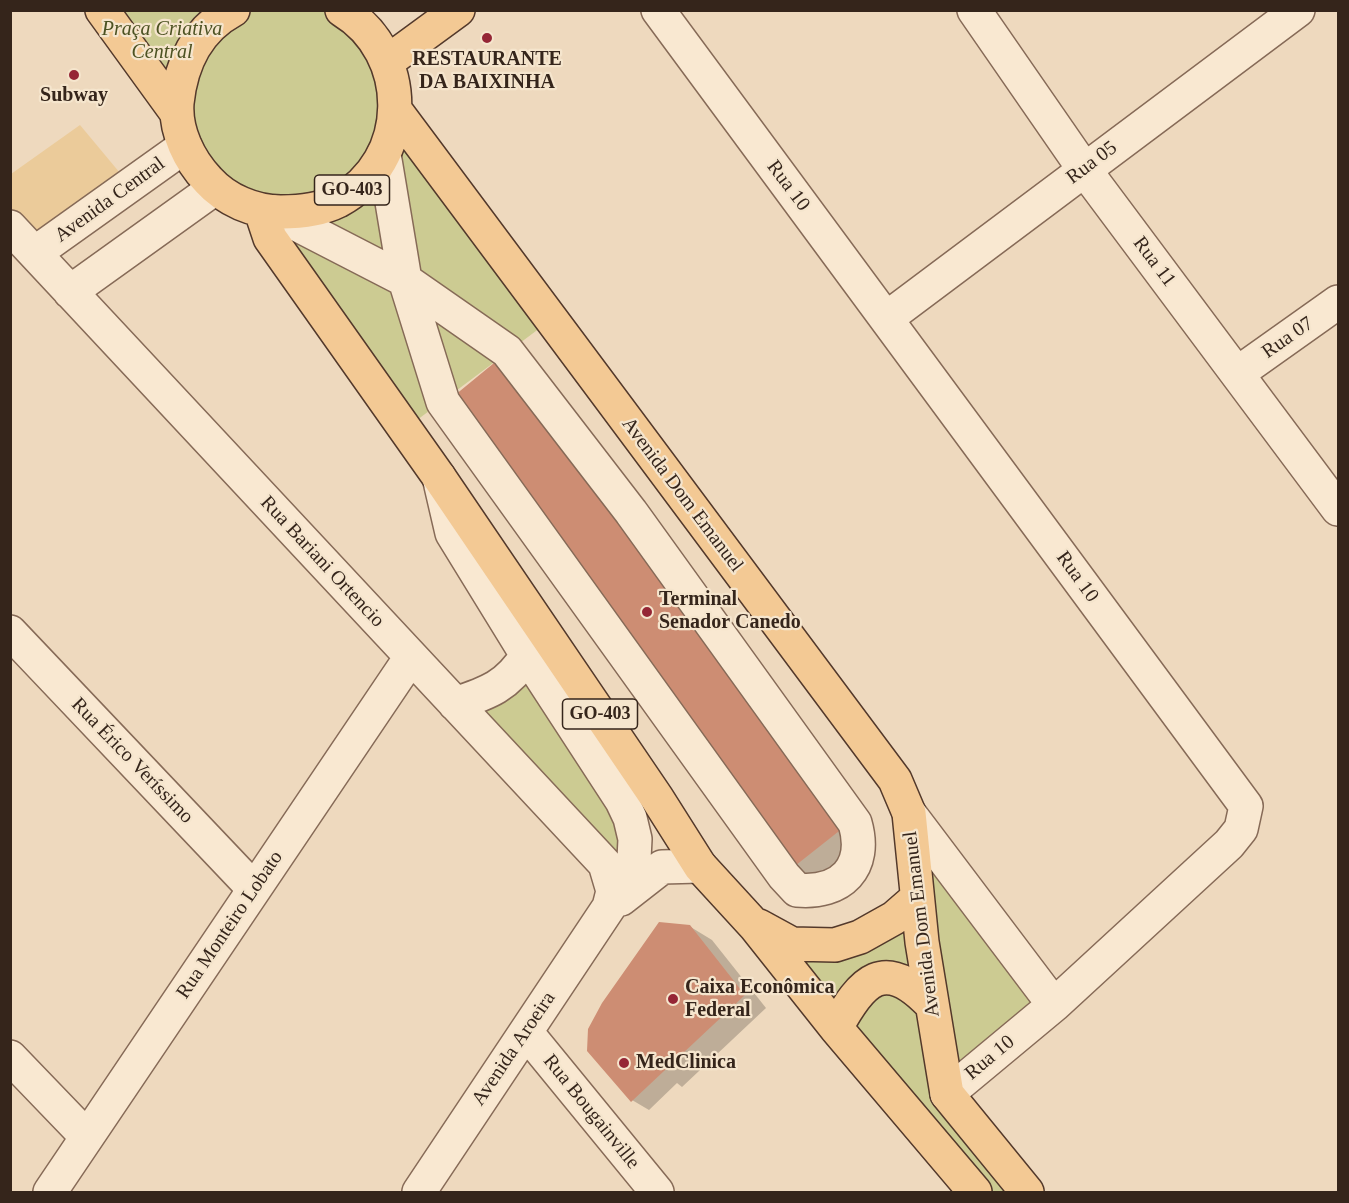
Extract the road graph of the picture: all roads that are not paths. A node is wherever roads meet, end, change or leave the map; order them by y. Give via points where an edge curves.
1 (102, 10) edge
2 (232, 10) edge
3 (458, 10) edge
4 (658, 10) edge
5 (974, 10) edge
6 (1298, 10) edge
7 (356, 14) edge
8 (387, 62) junction
9 (396, 111) junction
10 (177, 112) junction
11 (185, 146) junction
12 (384, 154) junction
13 (1084, 170) junction
14 (215, 188) junction
15 (267, 211) junction
16 (10, 227) edge
17 (35, 253) junction
18 (405, 280) junction
19 (70, 292) junction
20 (1338, 302) edge
21 (887, 318) junction
22 (1239, 373) junction
23 (439, 477) junction
24 (1338, 509) edge
25 (10, 633) edge
26 (527, 655) junction
27 (411, 657) junction
28 (455, 704) junction
29 (909, 813) junction
30 (700, 866) junction
31 (254, 889) junction
32 (917, 898) junction
33 (609, 907) junction
34 (752, 923) junction
35 (930, 1003) junction
36 (1054, 1005) junction
37 (836, 1028) junction
38 (526, 1032) junction
39 (10, 1057) edge
40 (947, 1094) junction
41 (87, 1137) junction
42 (50, 1192) edge
43 (420, 1192) edge
44 (657, 1192) edge
45 (975, 1192) edge
46 (1027, 1192) edge

1 - 10 main road, GO-403
2 - 10 main road, Avenida Central / GO-403 via 195,44 180,76
3 - 8 main road
4 - 21 street, Rua 10
5 - 13 street, Rua 11
6 - 13 street, Rua 05
7 - 8 main road, Avenida Central / GO-403
8 - 9 main road, Avenida Central / GO-403 via 394,83
9 - 12 main road, Avenida Central / GO-403
9 - 29 main road, Avenida Dom Emanuel via 895,780
10 - 11 main road, Avenida Central / GO-403
11 - 14 main road, Avenida Central / GO-403 via 197,169
11 - 17 street, Avenida Central
12 - 15 main road, Avenida Central / GO-403 via 364,181 338,200 307,212
12 - 18 street
13 - 21 street, Rua 05
13 - 22 street, Rua 11
14 - 15 main road, Avenida Central / GO-403 via 239,202
14 - 19 street
15 - 18 street
15 - 23 main road, GO-403 via 270,238
16 - 17 street, Rua Bariani Ortencio
17 - 19 street, Rua Bariani Ortencio
18 - 18 street via 507,351 631,512 855,823 861,841 857,863 831,887 816,892 796,890 784,876 443,402
19 - 27 street, Rua Bariani Ortencio
20 - 22 street, Rua 07
21 - 36 street, Rua 10 via 1246,806 1241,829 1229,844
22 - 24 street, Rua 11
23 - 26 street, Avenida Aroeira via 452,533
23 - 30 main road, GO-403
25 - 31 street, Rua Érico Veríssimo
26 - 28 street via 513,674 488,694
26 - 33 street, Avenida Aroeira via 630,818 634,859 626,883
27 - 28 street, Rua Bariani Ortencio
27 - 31 street, Rua Monteiro Lobato
28 - 33 street, Rua Bariani Ortencio via 605,864 613,891
29 - 32 main road, Avenida Dom Emanuel
29 - 36 street
30 - 33 street via 662,867
30 - 34 main road, GO-403
31 - 41 street, Rua Monteiro Lobato
32 - 34 main road via 894,918 860,938 836,945 792,944
32 - 35 main road, Avenida Dom Emanuel
33 - 38 street, Avenida Aroeira
34 - 37 main road, GO-403
35 - 37 main road via 912,985 884,978 864,985
35 - 40 main road, Avenida Dom Emanuel
36 - 40 street, Rua 10
37 - 45 main road, GO-403
38 - 43 street, Avenida Aroeira
38 - 44 street, Rua Bougainville
39 - 41 street
40 - 46 main road, Avenida Dom Emanuel
41 - 42 street, Rua Monteiro Lobato

